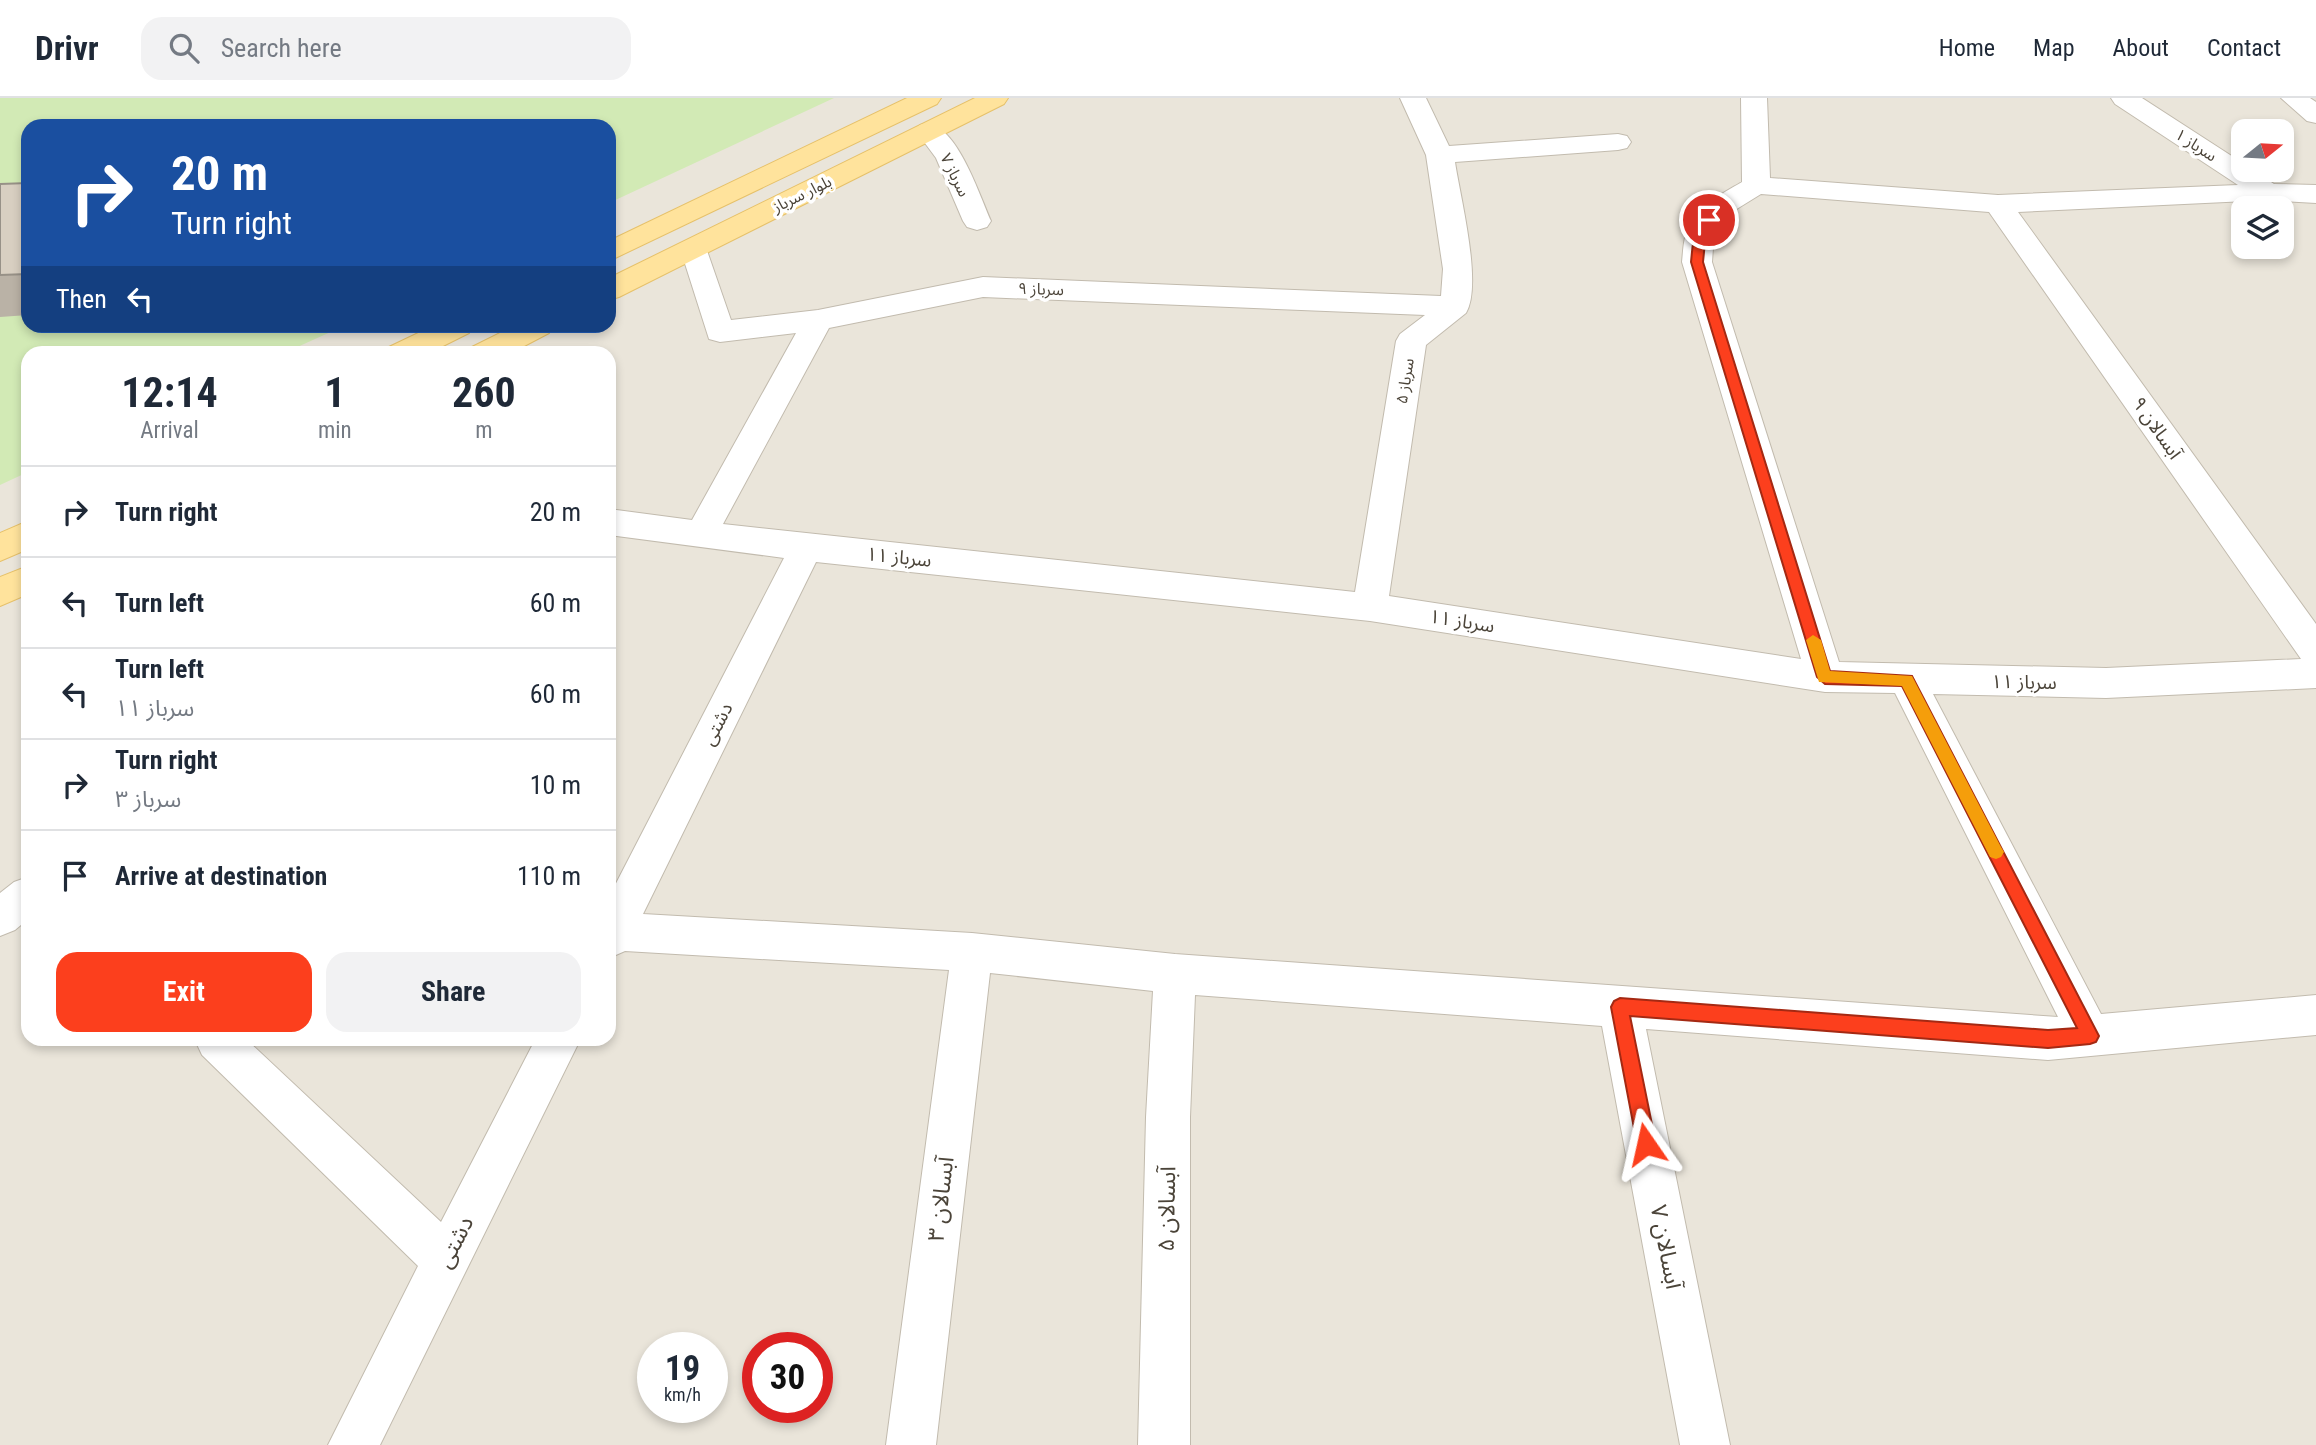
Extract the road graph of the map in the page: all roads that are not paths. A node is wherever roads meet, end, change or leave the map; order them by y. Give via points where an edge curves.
1 (928, 98) edge
2 (995, 98) edge
3 (1413, 98) edge
4 (1754, 98) edge
5 (2124, 98) edge
6 (2294, 98) edge
7 (2316, 115) edge
8 (929, 131) junction
9 (1618, 142) dead end
10 (1440, 155) junction
11 (1756, 185) junction
12 (2268, 192) junction
13 (2316, 194) edge
14 (1998, 204) junction
15 (977, 221) dead end
16 (694, 248) junction
17 (616, 250) edge
18 (616, 287) edge
19 (1455, 306) junction
20 (818, 320) junction
21 (444, 333) edge
22 (524, 333) edge
23 (417, 346) edge
24 (499, 346) edge
25 (616, 523) edge
26 (701, 534) junction
27 (21, 538) edge
28 (0, 548) edge
29 (806, 548) junction
30 (21, 582) edge
31 (0, 593) edge
32 (1370, 607) junction
33 (2316, 652) edge
34 (2316, 673) edge
35 (1825, 677) junction
36 (1907, 680) junction
37 (21, 900) edge
38 (0, 917) edge
39 (616, 925) edge
40 (616, 935) edge
41 (972, 952) junction
42 (1175, 974) junction
43 (1620, 1007) junction
44 (2316, 1015) edge
45 (2090, 1036) junction
46 (223, 1046) edge
47 (555, 1046) edge
48 (446, 1260) junction
49 (353, 1445) edge
50 (911, 1445) edge
51 (1164, 1445) edge
52 (1705, 1445) edge

1 - 17 main road, بلوار سرباز
2 - 8 main road, بلوار سرباز
3 - 10 street
4 - 11 street
5 - 12 street, سرباز ۱
6 - 7 street
8 - 15 street, سرباز ۷ via 949,156
8 - 16 main road, بلوار سرباز
9 - 10 street
10 - 19 street via 1458,269
11 - 14 street
11 - 35 street via 1717,209 1700,232 1697,262
12 - 13 street
12 - 14 street
14 - 33 street, آبسالان ۹
16 - 18 main road, بلوار سرباز
16 - 20 street, سرباز ۹ via 720,332
19 - 20 street, سرباز ۹ via 983,287
19 - 32 street, سرباز ۵ via 1411,341
20 - 26 street
21 - 23 main road
22 - 24 main road
25 - 26 street, سرباز ۱۱
26 - 29 street, سرباز ۱۱
27 - 28 main road
29 - 32 street, سرباز ۱۱
29 - 39 street, دشتی
30 - 31 main road
32 - 35 street, سرباز ۱۱
34 - 36 street, سرباز ۱۱ via 2105,683
35 - 36 street, سرباز ۱۱
36 - 45 street
37 - 38 street
40 - 41 street
41 - 42 street
41 - 50 street, آبسالان ۳
42 - 43 street
42 - 51 street, آبسالان ۵ via 1168,1117
43 - 45 street via 2048,1039
43 - 52 street, آبسالان ۷
44 - 45 street
46 - 48 street
47 - 48 street, دشتی
48 - 49 street, دشتی

